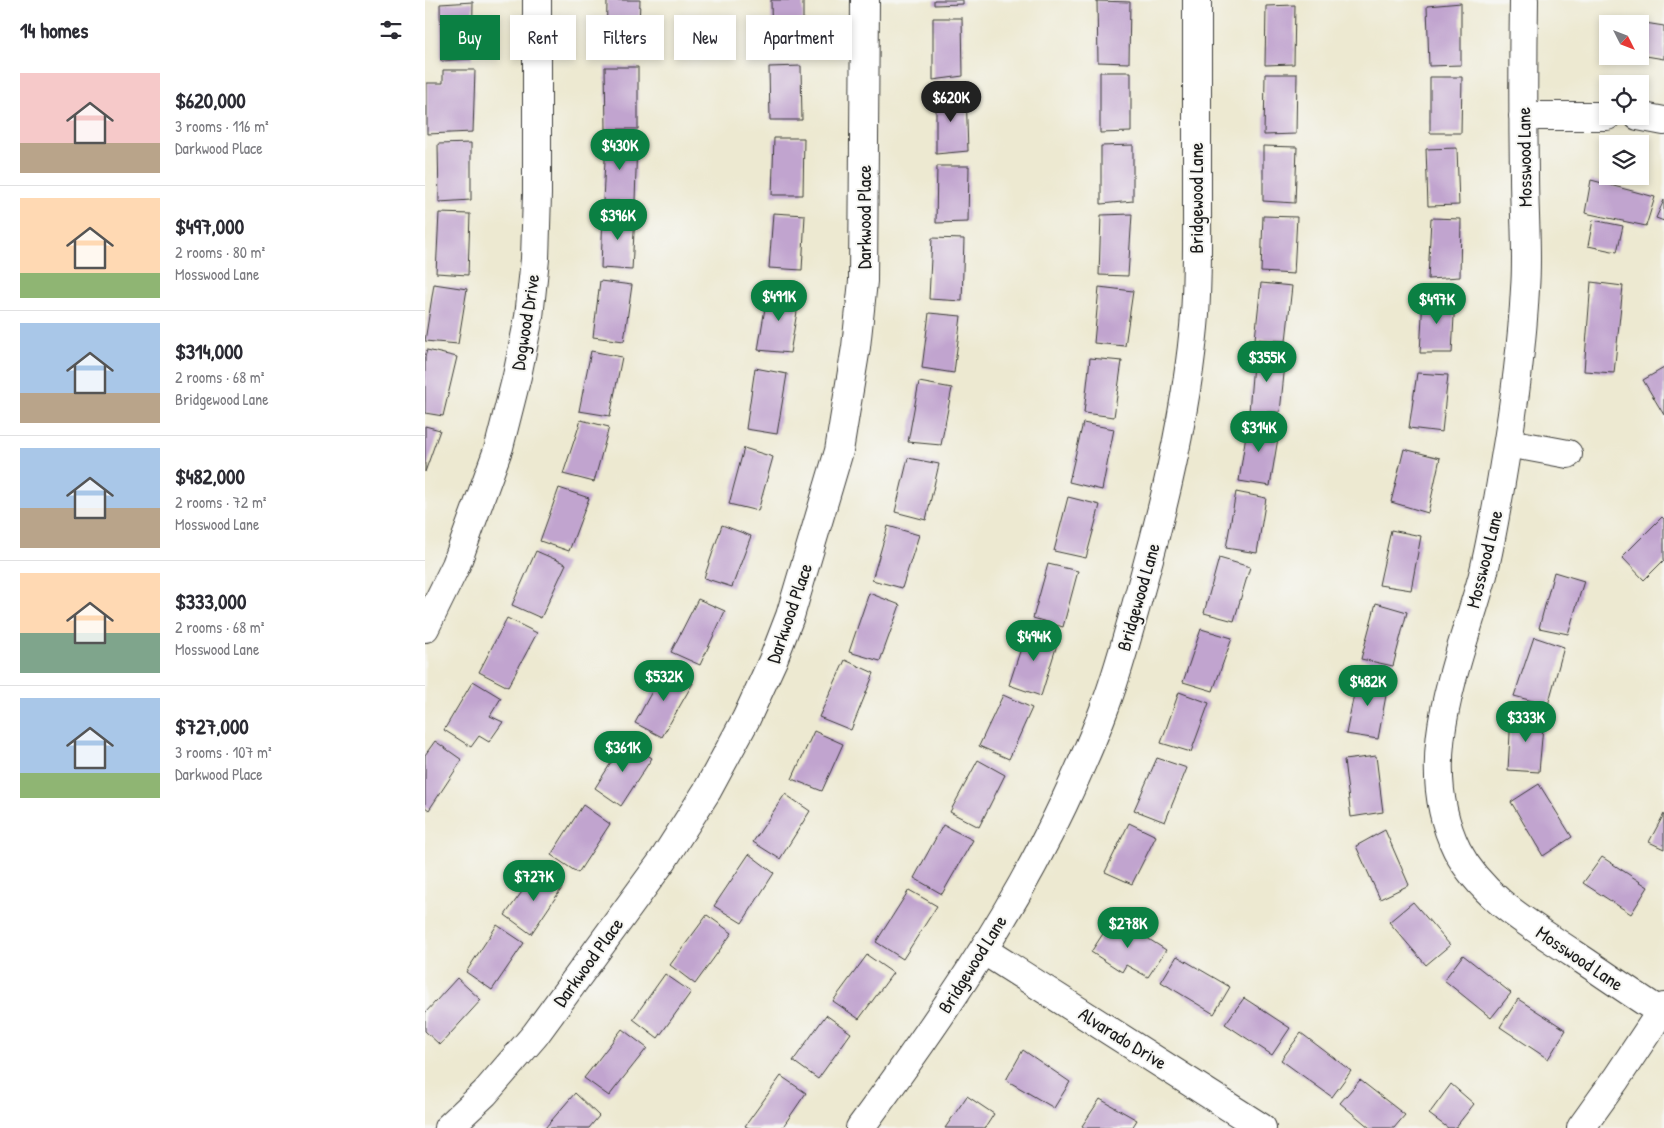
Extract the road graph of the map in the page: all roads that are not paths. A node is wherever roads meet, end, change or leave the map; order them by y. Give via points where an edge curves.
1 (537, 0) edge
2 (865, 0) edge
3 (1197, 0) edge
4 (1524, 0) edge
5 (1523, 116) junction
6 (1599, 116) edge
7 (1649, 118) edge
8 (1664, 121) edge
9 (1508, 442) junction
10 (1568, 454) dead end
11 (425, 628) edge
12 (983, 950) junction
13 (1663, 1011) edge
14 (448, 1128) edge
15 (861, 1128) edge
16 (1262, 1128) edge
17 (1581, 1128) edge

1 - 11 street, Dogwood Drive via 537,203 529,317 499,448 456,565
2 - 14 street, Darkwood Place via 863,281 856,347 839,451 791,616 746,719 707,791 663,860 535,1035 485,1093
3 - 12 street, Bridgewood Lane via 1194,325 1172,470 1105,706 1063,806
4 - 5 street, Mosswood Lane
5 - 6 street
5 - 9 street, Mosswood Lane via 1525,286
7 - 8 street
9 - 10 street
9 - 13 street, Mosswood Lane via 1483,573 1443,713 1439,773 1441,800 1448,826 1458,850 1496,900
12 - 15 street, Bridgewood Lane
12 - 16 street, Alvarado Drive
13 - 17 street

